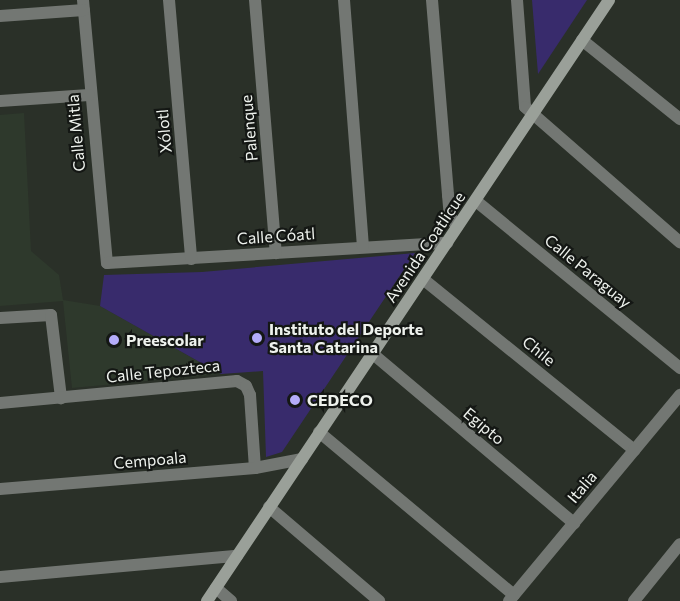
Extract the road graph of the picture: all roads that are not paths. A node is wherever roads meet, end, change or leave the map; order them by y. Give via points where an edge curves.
1 (169, 0) edge
2 (255, 0) edge
3 (344, 0) edge
4 (432, 0) edge
5 (517, 0) edge
6 (609, 0) edge
7 (84, 5) edge
8 (0, 16) edge
9 (582, 40) junction
10 (89, 95) junction
11 (0, 101) edge
12 (532, 117) junction
13 (680, 120) edge
14 (476, 201) junction
15 (457, 227) junction
16 (680, 242) edge
17 (447, 243) junction
18 (363, 246) junction
19 (276, 253) junction
20 (191, 259) junction
21 (107, 263) joint
22 (423, 279) junction
23 (0, 318) edge
24 (373, 354) junction
25 (680, 368) edge
26 (680, 395) edge
27 (61, 398) junction
28 (0, 403) edge
29 (320, 432) junction
30 (634, 450) junction
31 (302, 459) junction
32 (255, 468) junction
33 (0, 489) edge
34 (269, 507) junction
35 (573, 523) junction
36 (680, 544) edge
37 (237, 556) junction
38 (0, 577) edge
39 (216, 588) junction
40 (512, 598) edge
41 (207, 601) edge
42 (231, 601) edge
43 (379, 601) edge
44 (634, 601) edge

1 - 20 street, Xólotl
2 - 19 street, Palenque
3 - 18 street
4 - 15 street via 450,216
5 - 12 street via 522,95
6 - 9 street, Avenida Coatlicue
7 - 8 street
7 - 10 street, Calle Mitla
9 - 12 street, Avenida Coatlicue
9 - 13 street
10 - 11 street
10 - 21 street, Calle Mitla
12 - 14 street, Avenida Coatlicue
12 - 16 street
14 - 15 street, Avenida Coatlicue
14 - 25 street, Calle Paraguay
15 - 17 street, Avenida Coatlicue
17 - 18 street, Calle Cóatl
17 - 22 street, Avenida Coatlicue
18 - 19 street, Calle Cóatl
19 - 20 street, Calle Cóatl
20 - 21 street, Calle Cóatl
22 - 24 street, Avenida Coatlicue
22 - 30 street, Chile
23 - 27 street via 51,315
24 - 29 street, Avenida Coatlicue
24 - 35 street, Egipto
26 - 30 street, Italia
27 - 28 street, Calle Tepozteca
27 - 32 street, Calle Tepozteca via 224,380 242,383 250,395
29 - 31 street, Avenida Coatlicue
29 - 40 street
30 - 35 street, Italia
31 - 32 street, Cempoala
31 - 34 street, Avenida Coatlicue
32 - 33 street, Cempoala
34 - 37 street, Avenida Coatlicue
34 - 43 street
35 - 40 street, Italia
36 - 44 street
37 - 38 street
37 - 39 street, Avenida Coatlicue
39 - 41 street, Avenida Coatlicue
39 - 42 street

